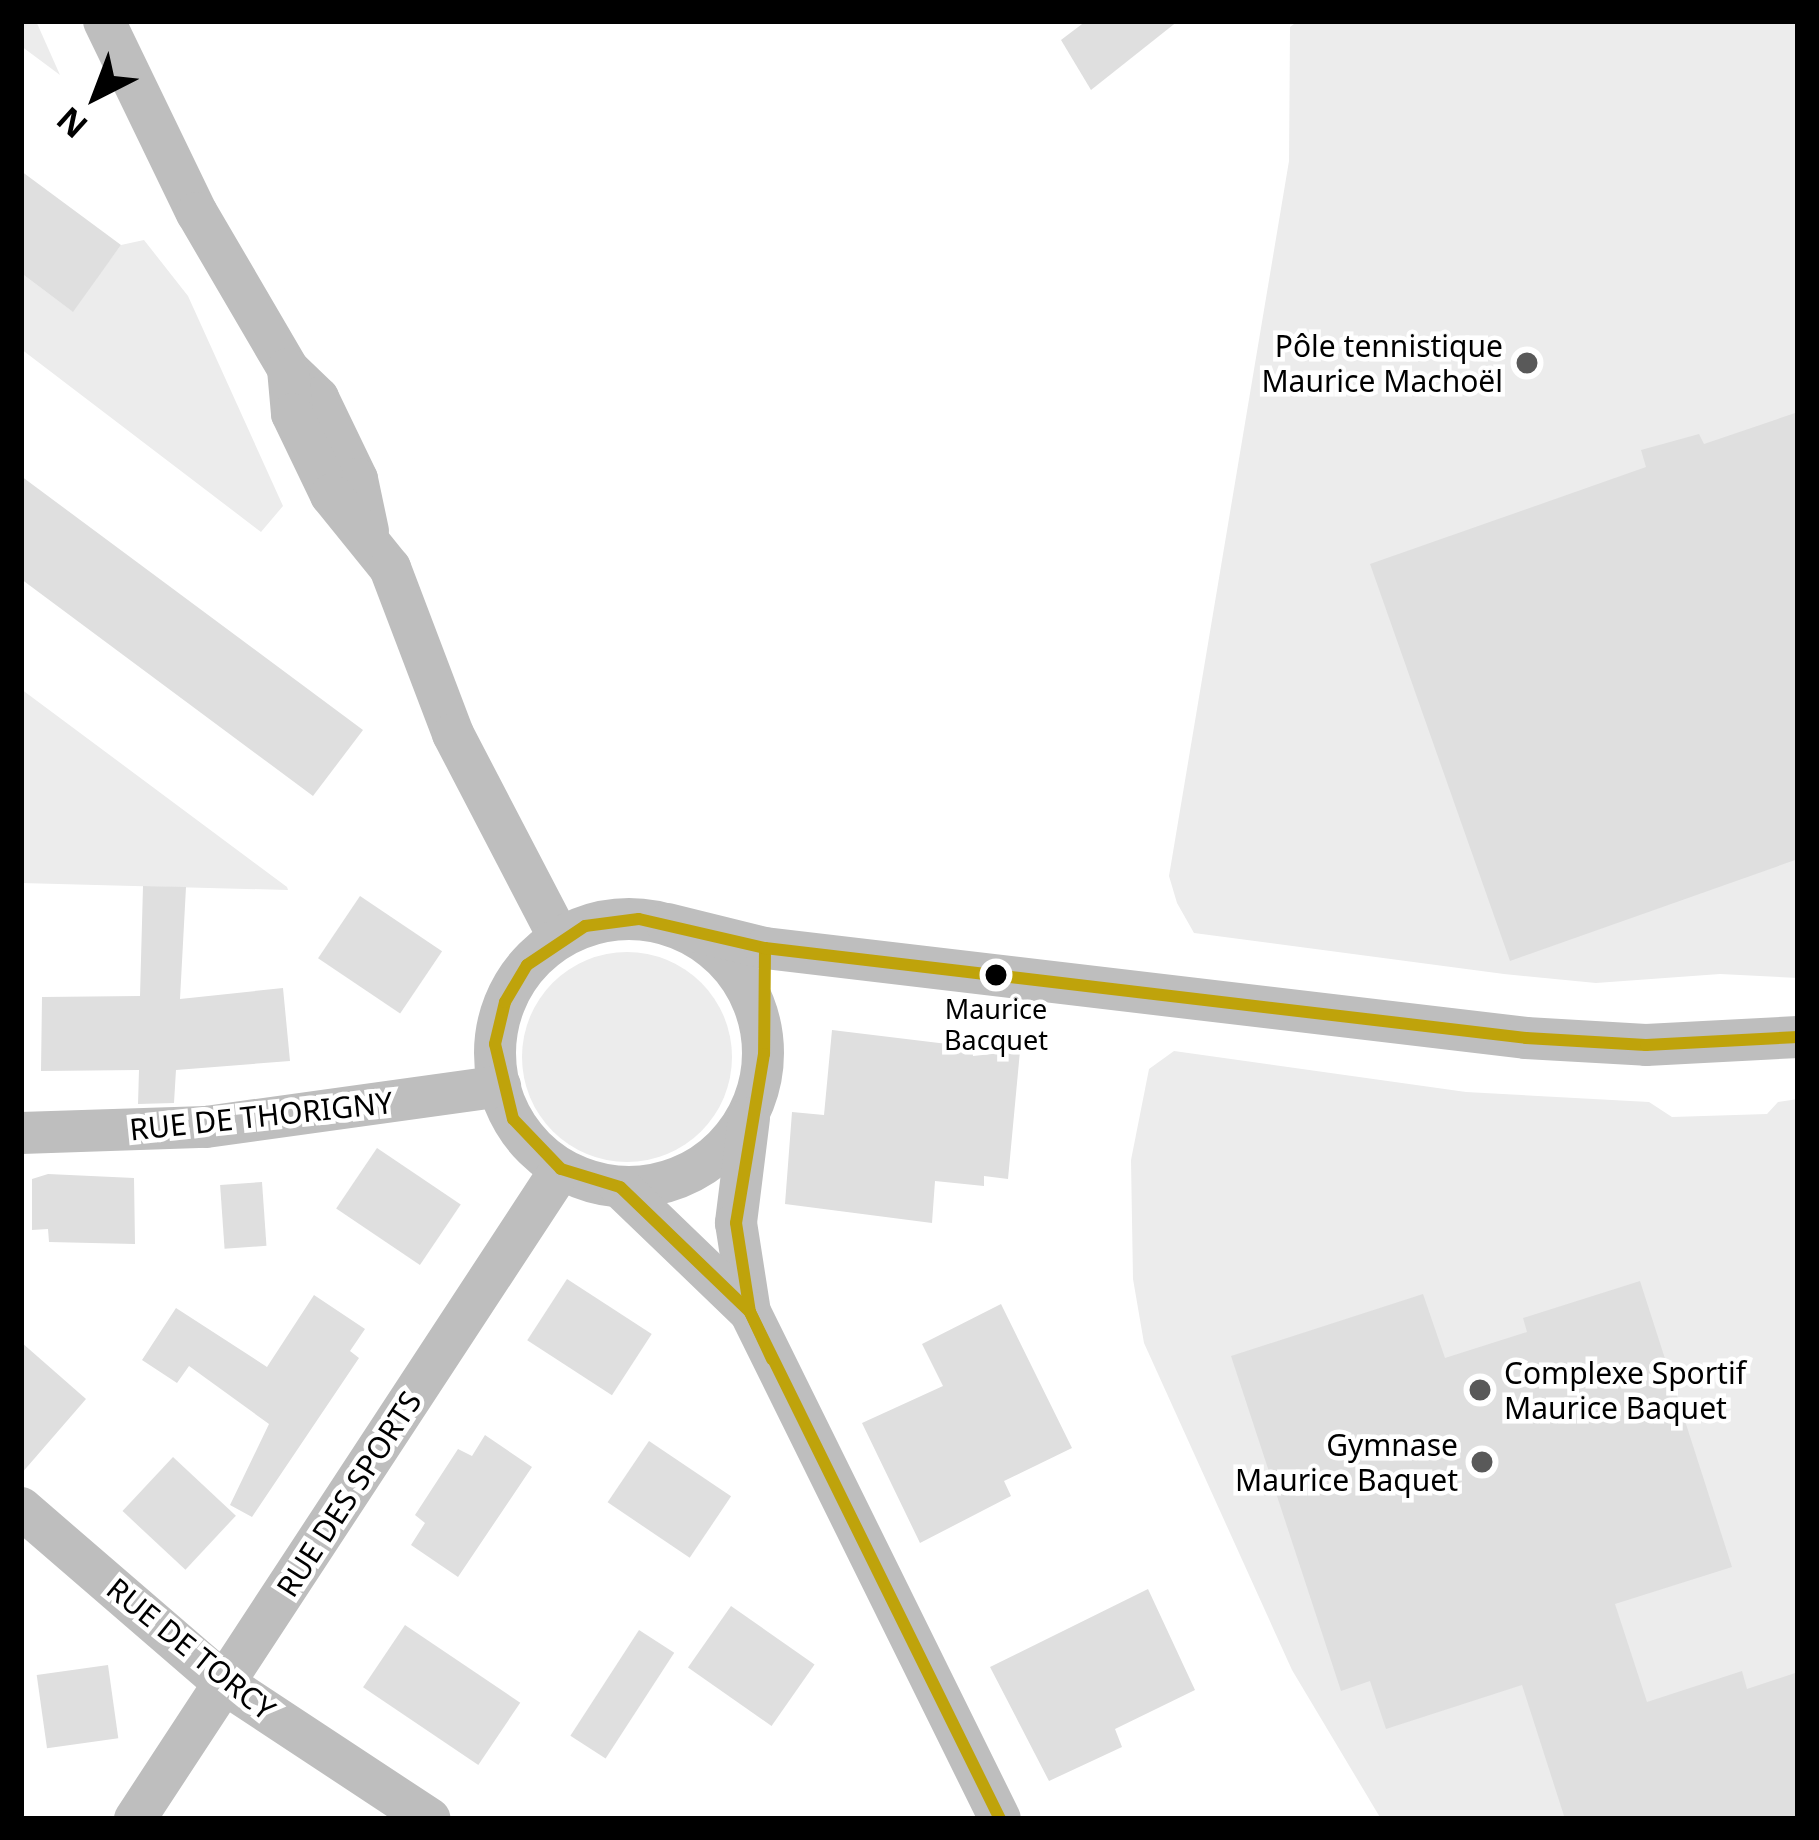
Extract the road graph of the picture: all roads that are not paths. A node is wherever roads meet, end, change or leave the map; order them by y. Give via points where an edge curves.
1 (104, 21) edge
2 (667, 924) junction
3 (559, 938) junction
4 (765, 948) junction
5 (1798, 1037) edge
6 (764, 1054) junction
7 (500, 1086) junction
8 (750, 1112) junction
9 (21, 1133) edge
10 (562, 1169) junction
11 (620, 1187) junction
12 (749, 1312) junction
13 (21, 1508) edge
14 (225, 1684) junction
15 (134, 1819) edge
16 (430, 1819) edge
17 (1000, 1819) edge

1 - 3 street via 196,213 288,369 317,398 357,479 368,531 414,621 453,734
2 - 3 street via 619,918
2 - 4 street
2 - 6 street via 706,943 737,972 757,1011
3 - 7 street via 527,965 505,1002 495,1044
4 - 5 street via 1526,1038 1646,1045
4 - 6 street
6 - 8 street
7 - 9 street, RUE DE THORIGNY via 206,1127
7 - 10 street via 534,1148
8 - 11 street via 710,1161 652,1186
8 - 12 street via 736,1223
10 - 11 street
10 - 14 street, RUE DES SPORTS
11 - 12 street
12 - 17 street
13 - 14 street, RUE DE TORCY
14 - 15 street, RUE DES SPORTS
14 - 16 street, RUE DE TORCY

